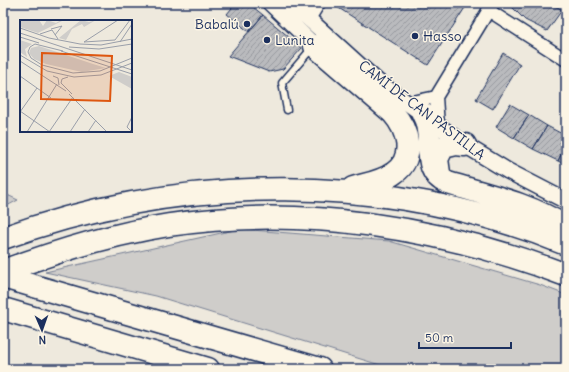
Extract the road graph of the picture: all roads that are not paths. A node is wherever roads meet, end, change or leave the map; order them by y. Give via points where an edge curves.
1 (270, 3) edge
2 (291, 3) edge
3 (319, 3) edge
4 (491, 6) edge
5 (309, 19) junction
6 (320, 39) junction
7 (566, 60) edge
8 (287, 110) dead end
9 (426, 110) junction
10 (465, 145) junction
11 (448, 183) junction
12 (341, 191) junction
13 (566, 201) edge
14 (566, 227) edge
15 (3, 238) edge
16 (566, 244) edge
17 (3, 271) edge
18 (566, 275) edge
19 (3, 277) edge
20 (3, 309) edge
21 (208, 369) edge
22 (320, 369) edge

1 - 6 street
2 - 5 street, CAMÍ DE CAN PASTILLA
3 - 5 street
4 - 7 street
4 - 9 street
5 - 6 street, CAMÍ DE CAN PASTILLA
6 - 8 lane via 282,83
6 - 9 street, CAMÍ DE CAN PASTILLA via 377,81
6 - 12 highway via 393,113 404,129 407,140 406,158 395,173 382,180
9 - 10 street, CAMÍ DE CAN PASTILLA
9 - 11 highway via 431,168 437,177
10 - 11 highway via 448,145 443,147 438,155 437,167
10 - 13 street, CAMÍ DE CAN PASTILLA
11 - 14 highway via 518,203 543,213
12 - 15 highway via 240,190 173,196 85,212
12 - 16 highway via 398,198 452,209 500,221
17 - 18 highway via 89,243 168,226 229,220 309,219 367,224 432,234 501,253
19 - 22 highway
20 - 21 highway

